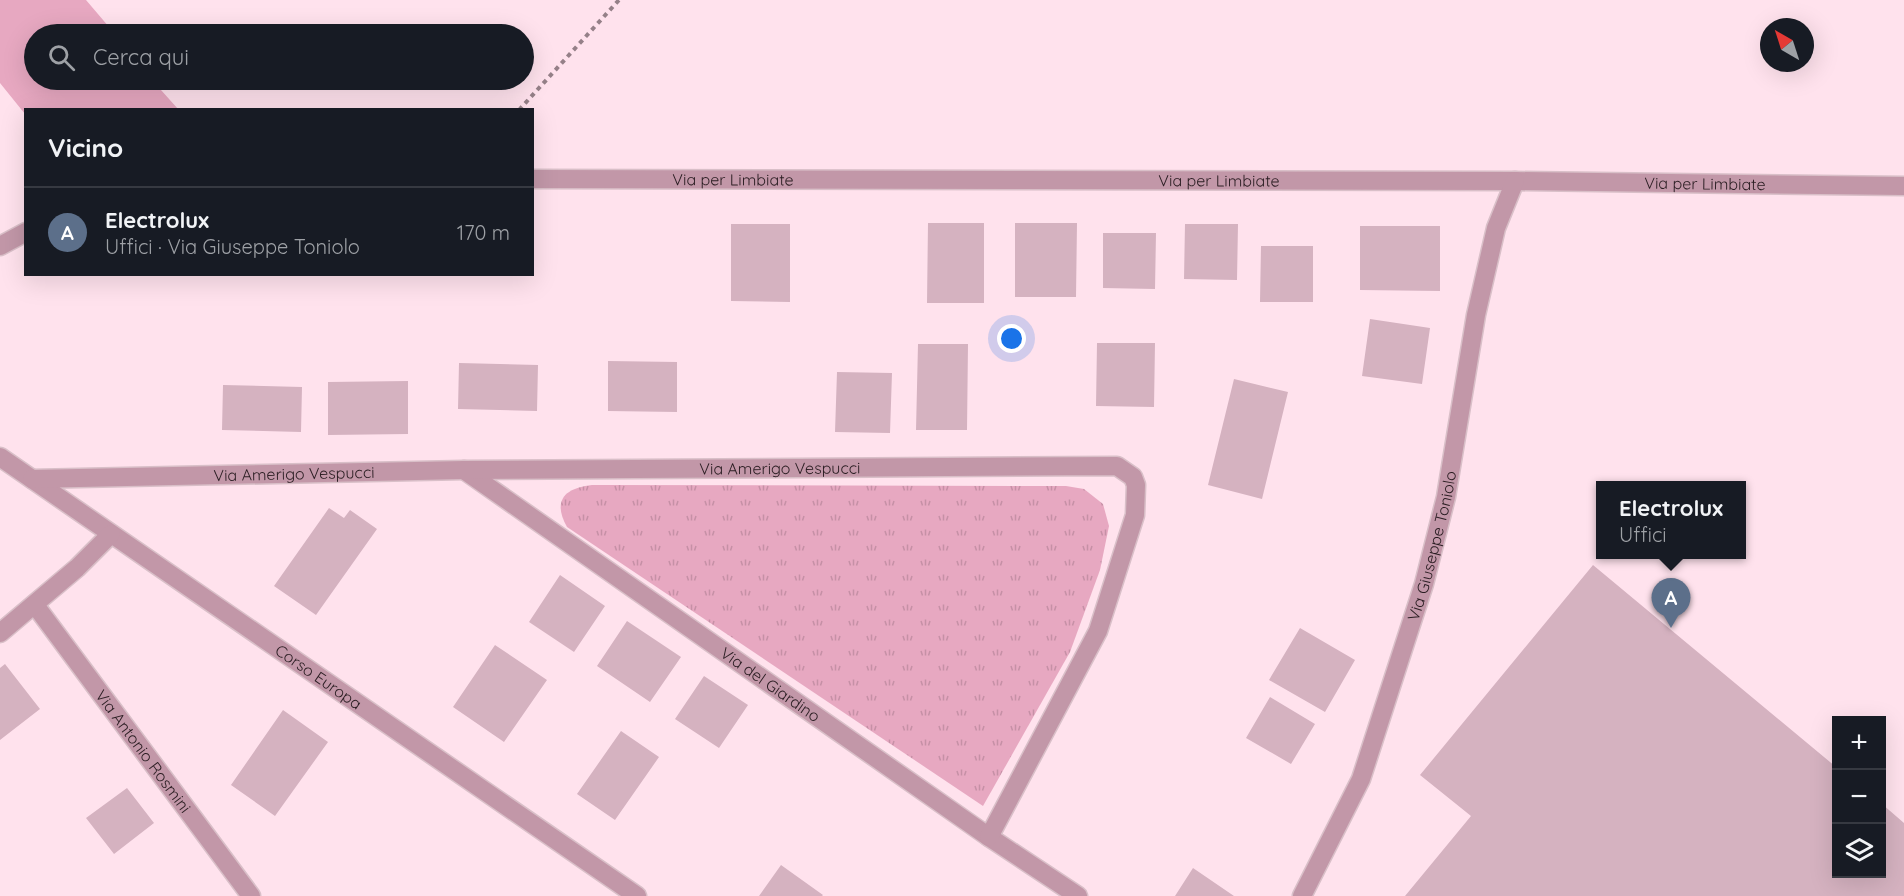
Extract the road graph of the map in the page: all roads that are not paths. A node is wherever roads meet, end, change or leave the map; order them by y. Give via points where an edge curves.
1 (534, 179) edge
2 (1515, 181) junction
3 (1904, 186) edge
4 (24, 233) edge
5 (0, 246) edge
6 (0, 457) edge
7 (465, 470) junction
8 (32, 479) junction
9 (111, 534) junction
10 (35, 605) junction
11 (0, 633) edge
12 (989, 837) junction
13 (251, 896) edge
14 (637, 896) edge
15 (1078, 896) edge
16 (1302, 896) edge

1 - 2 street, Via per Limbiate
2 - 3 street, Via per Limbiate
2 - 16 street, Via Giuseppe Toniolo via 1496,228 1483,282 1446,497 1424,584 1361,779
4 - 5 street
6 - 8 street, Corso Europa
7 - 8 street, Via Amerigo Vespucci
7 - 12 street, Via del Giardino
7 - 12 street, Via Amerigo Vespucci via 1014,465 1117,466 1125,470 1136,485 1135,515 1098,632
8 - 9 street, Corso Europa
9 - 10 street
9 - 14 street, Corso Europa
10 - 11 street
10 - 13 street, Via Antonio Rosmini
12 - 15 street, Via del Giardino

